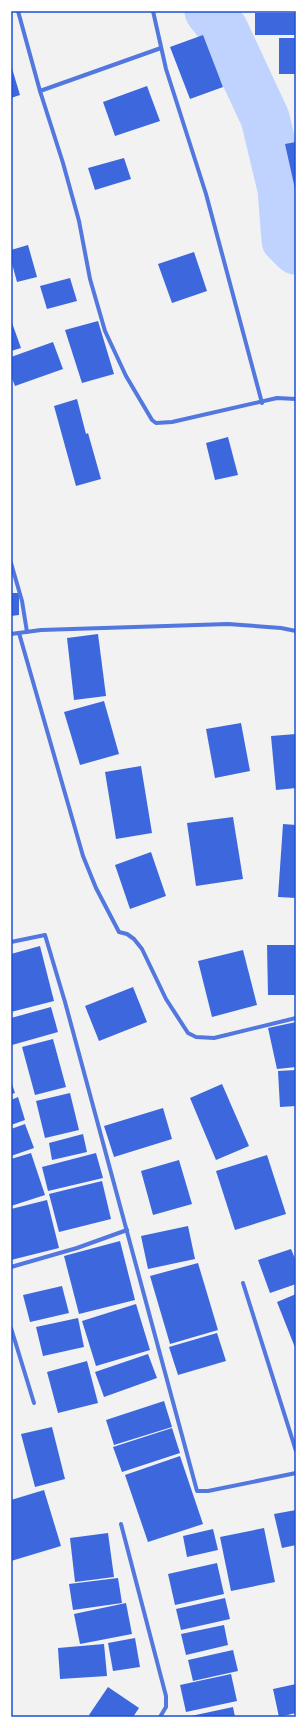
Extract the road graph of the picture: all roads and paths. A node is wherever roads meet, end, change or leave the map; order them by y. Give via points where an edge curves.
1 (18, 11) edge
2 (153, 11) edge
3 (161, 48) junction
4 (40, 91) junction
5 (296, 399) edge
6 (262, 403) junction
7 (11, 563) edge
8 (296, 630) edge
9 (27, 632) junction
10 (19, 633) junction
11 (11, 634) edge
12 (11, 942) edge
13 (296, 1018) edge
14 (127, 1230) junction
15 (11, 1267) edge
16 (243, 1283) dead end
17 (11, 1328) edge
18 (34, 1403) dead end
19 (296, 1451) edge
20 (296, 1473) edge
21 (121, 1524) dead end
22 (160, 1717) edge

1 - 4 street
2 - 3 street
3 - 4 street
3 - 6 street via 206,194
4 - 6 street via 79,221 90,279 105,330 126,376 152,420 156,423 172,422
5 - 6 street via 277,398
7 - 9 street via 22,601
8 - 9 street via 228,624
9 - 10 street
10 - 11 street
10 - 13 street via 84,856 96,888 119,932 134,939 142,949 166,999 188,1033 196,1037 214,1038
12 - 14 street via 45,935
14 - 15 street
14 - 20 street via 197,1491
16 - 19 street
17 - 18 street
21 - 22 street via 166,1696 166,1707

